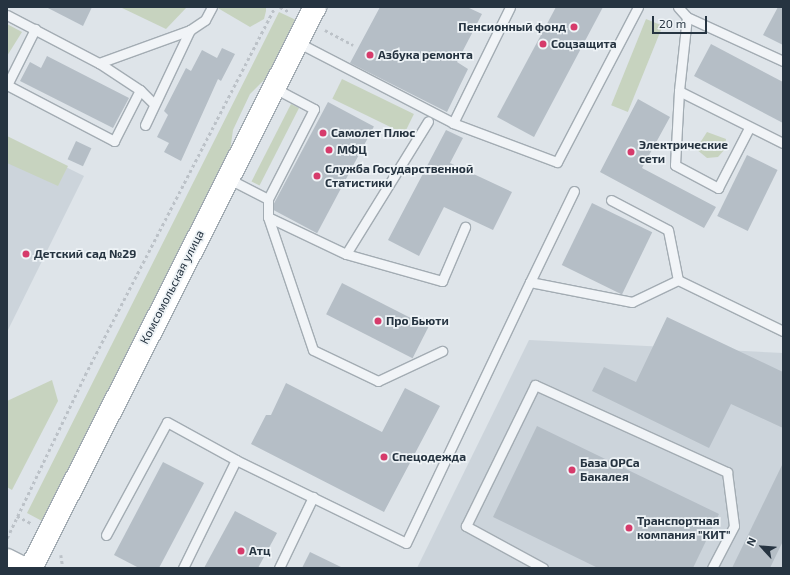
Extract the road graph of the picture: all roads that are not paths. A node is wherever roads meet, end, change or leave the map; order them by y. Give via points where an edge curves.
1 (212, 7) edge
2 (315, 7) edge
3 (510, 7) edge
4 (638, 7) edge
5 (678, 7) edge
6 (7, 15) edge
7 (687, 17) junction
8 (35, 30) junction
9 (190, 30) junction
10 (297, 42) junction
11 (783, 61) edge
12 (99, 63) junction
13 (7, 85) edge
14 (274, 88) junction
15 (140, 90) junction
16 (678, 91) junction
17 (154, 104) junction
18 (428, 120) dead end
19 (453, 123) junction
20 (145, 125) dead end
21 (749, 128) junction
22 (783, 143) edge
23 (227, 178) junction
24 (574, 191) dead end
25 (268, 199) junction
26 (611, 200) dead end
27 (268, 217) junction
28 (465, 227) dead end
29 (346, 254) junction
30 (678, 280) junction
31 (530, 282) junction
32 (783, 331) edge
33 (442, 351) dead end
34 (236, 460) junction
35 (313, 498) junction
36 (106, 535) dead end
37 (7, 560) edge
38 (23, 568) edge
39 (31, 568) edge
40 (183, 568) edge
41 (279, 568) edge
42 (543, 568) edge
43 (712, 568) edge

1 - 9 lane via 205,20
2 - 10 main road, Комсомольская улица
3 - 19 lane
4 - 19 lane via 557,162
5 - 7 lane
6 - 8 lane
7 - 11 lane
7 - 16 lane
8 - 12 lane
8 - 13 lane
9 - 12 lane
9 - 17 lane
10 - 14 main road, Комсомольская улица
10 - 19 lane
12 - 15 lane
13 - 15 lane via 114,141
14 - 23 main road, Комсомольская улица
14 - 25 lane via 314,109
15 - 17 lane
16 - 21 lane
16 - 21 lane via 675,165 718,188
17 - 20 lane
18 - 29 lane
21 - 22 lane
23 - 25 lane
23 - 39 main road, Комсомольская улица
24 - 31 lane
25 - 27 lane
26 - 30 lane via 668,230
27 - 29 lane
27 - 33 lane via 313,350 378,381
28 - 29 lane via 442,281
30 - 31 lane via 632,302
30 - 32 lane
31 - 35 lane via 406,543
34 - 35 lane
34 - 36 lane via 167,422
34 - 40 lane
35 - 41 lane
37 - 38 main road
42 - 43 lane via 466,526 535,385 727,472 734,526

